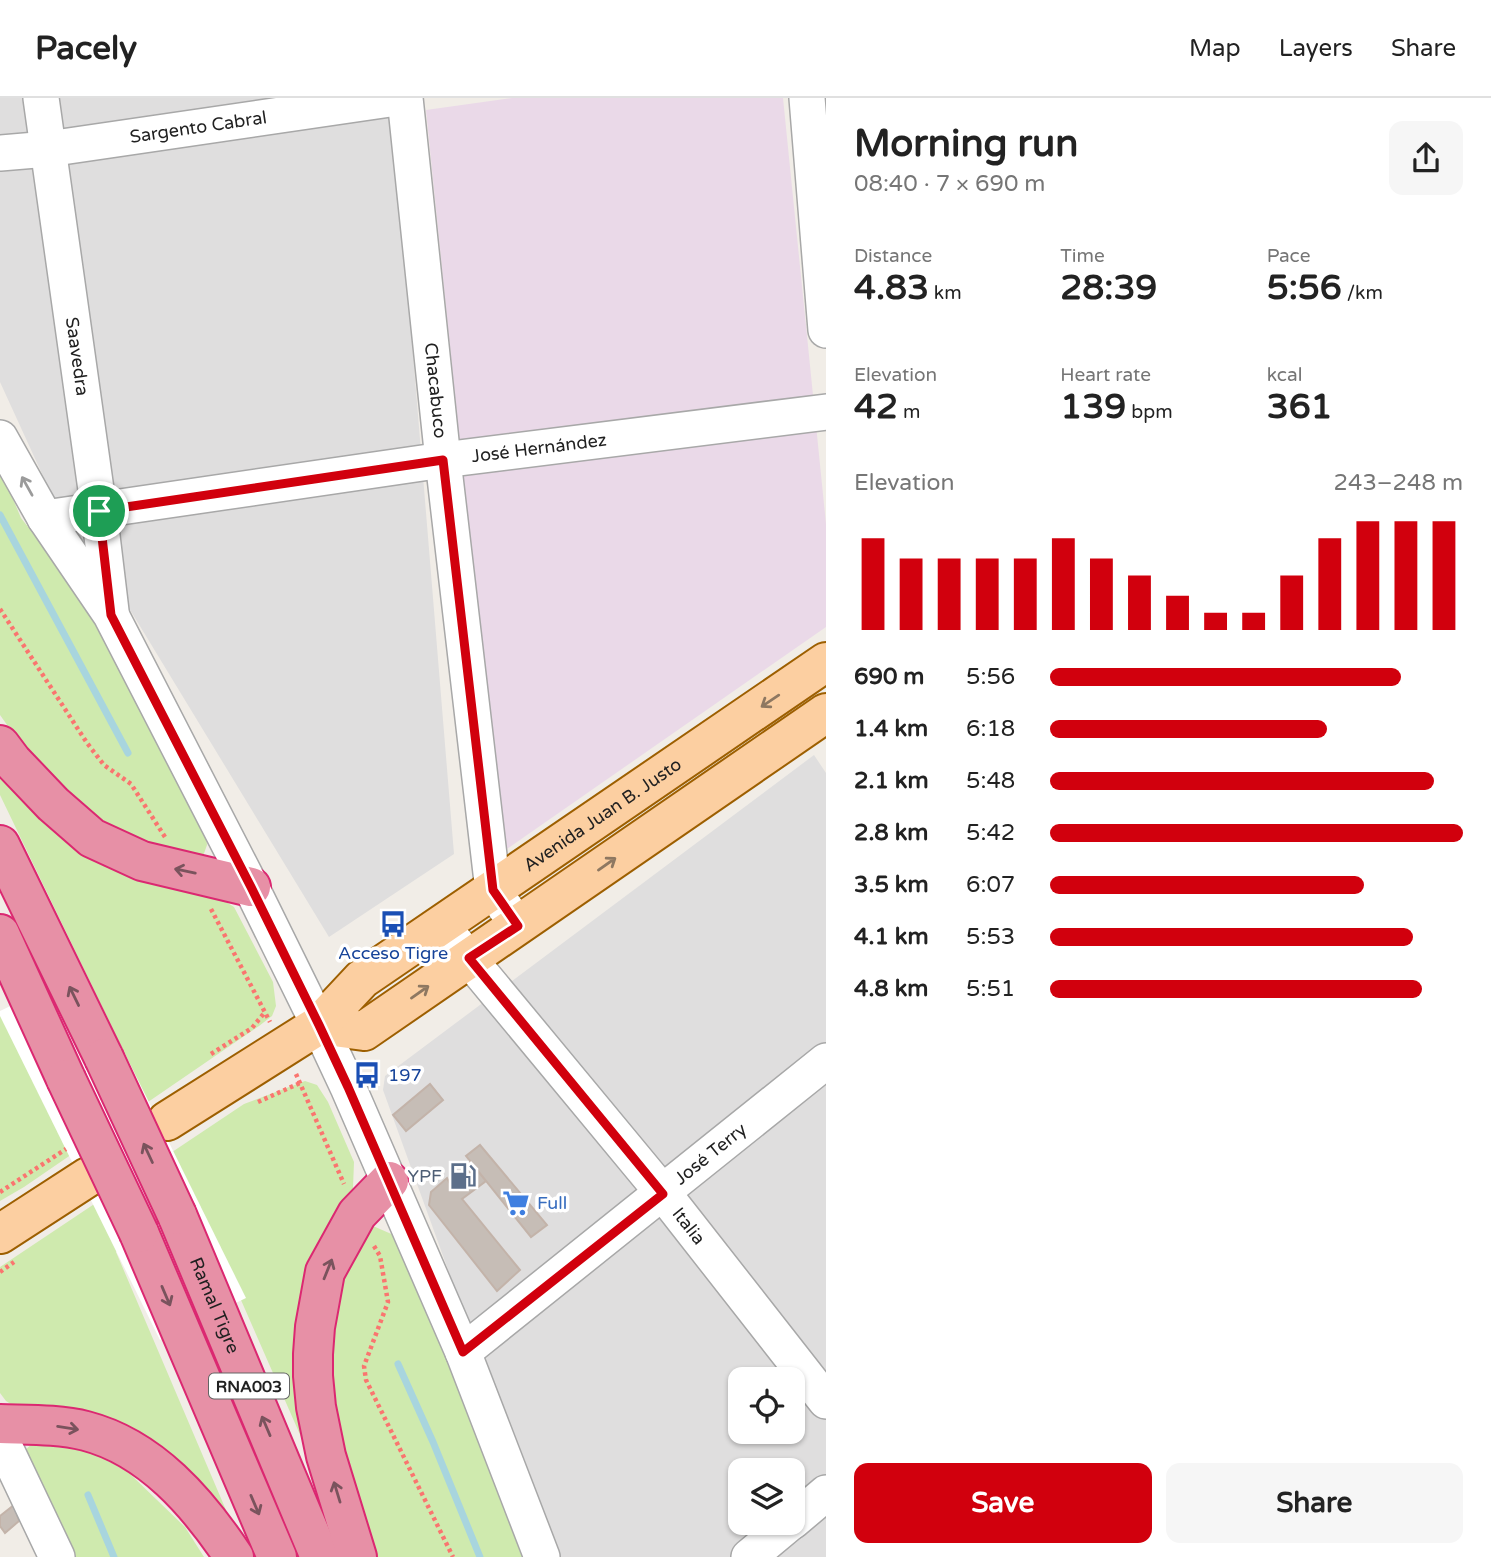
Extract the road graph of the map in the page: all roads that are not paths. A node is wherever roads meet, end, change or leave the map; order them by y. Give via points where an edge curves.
1 (41, 98) edge
2 (397, 98) edge
3 (405, 98) edge
4 (807, 98) edge
5 (48, 149) junction
6 (0, 153) edge
7 (826, 331) edge
8 (826, 412) edge
9 (0, 438) edge
10 (443, 460) junction
11 (99, 511) junction
12 (45, 518) junction
13 (111, 615) junction
14 (814, 671) edge
15 (826, 713) edge
16 (0, 745) edge
17 (0, 845) edge
18 (251, 887) junction
19 (493, 890) junction
20 (441, 925) junction
21 (518, 926) junction
22 (0, 934) edge
23 (469, 958) junction
24 (319, 1025) junction
25 (826, 1061) edge
26 (167, 1121) dead end
27 (88, 1177) dead end
28 (388, 1181) junction
29 (663, 1194) junction
30 (0, 1234) edge
31 (463, 1352) junction
32 (826, 1401) edge
33 (0, 1424) edge
34 (0, 1437) edge
35 (826, 1493) edge
36 (805, 1511) edge
37 (776, 1535) edge
38 (57, 1557) edge
39 (234, 1557) edge
40 (277, 1557) edge
41 (320, 1557) edge
42 (357, 1557) edge
43 (542, 1557) edge
44 (749, 1557) edge

1 - 5 street, Saavedra
2 - 5 street, Sargento Cabral
3 - 10 street, Chacabuco
4 - 7 street
5 - 6 street, Sargento Cabral
5 - 11 street, Saavedra
8 - 10 street, José Hernández
12 -> 9 street
10 - 11 street, José Hernández
10 - 19 street, Chacabuco
11 - 12 street, José Hernández
11 - 13 street, Saavedra
12 - 13 street
13 - 18 street
14 - 15 main road
14 -> 19 main road, Avenida Juan B. Justo
21 -> 15 main road
18 -> 16 highway via 142,862 92,838 53,804
41 -> 17 highway, Ramal Tigre / RNA003, bridge via 177,1215
18 - 24 street
19 - 20 main road, Avenida Juan B. Justo
19 - 21 street, Chacabuco
20 - 23 street, Italia
20 - 24 main road, Avenida Juan B. Justo via 362,979
21 - 23 main road
22 -> 40 highway, RNA003, bridge via 139,1233
24 -> 23 main road via 363,1031
23 - 29 street, Italia
24 - 26 main road, Avenida Juan B. Justo
24 - 28 street
25 - 29 street, José Terry
27 - 30 main road
28 - 31 street
42 -> 28 highway via 316,1407 315,1327 325,1272 357,1214
29 - 31 street, José Terry
29 - 32 street, Italia
31 - 43 street
33 -> 39 highway via 59,1426 113,1441 167,1476
34 - 38 street
35 - 36 street
37 - 44 street

